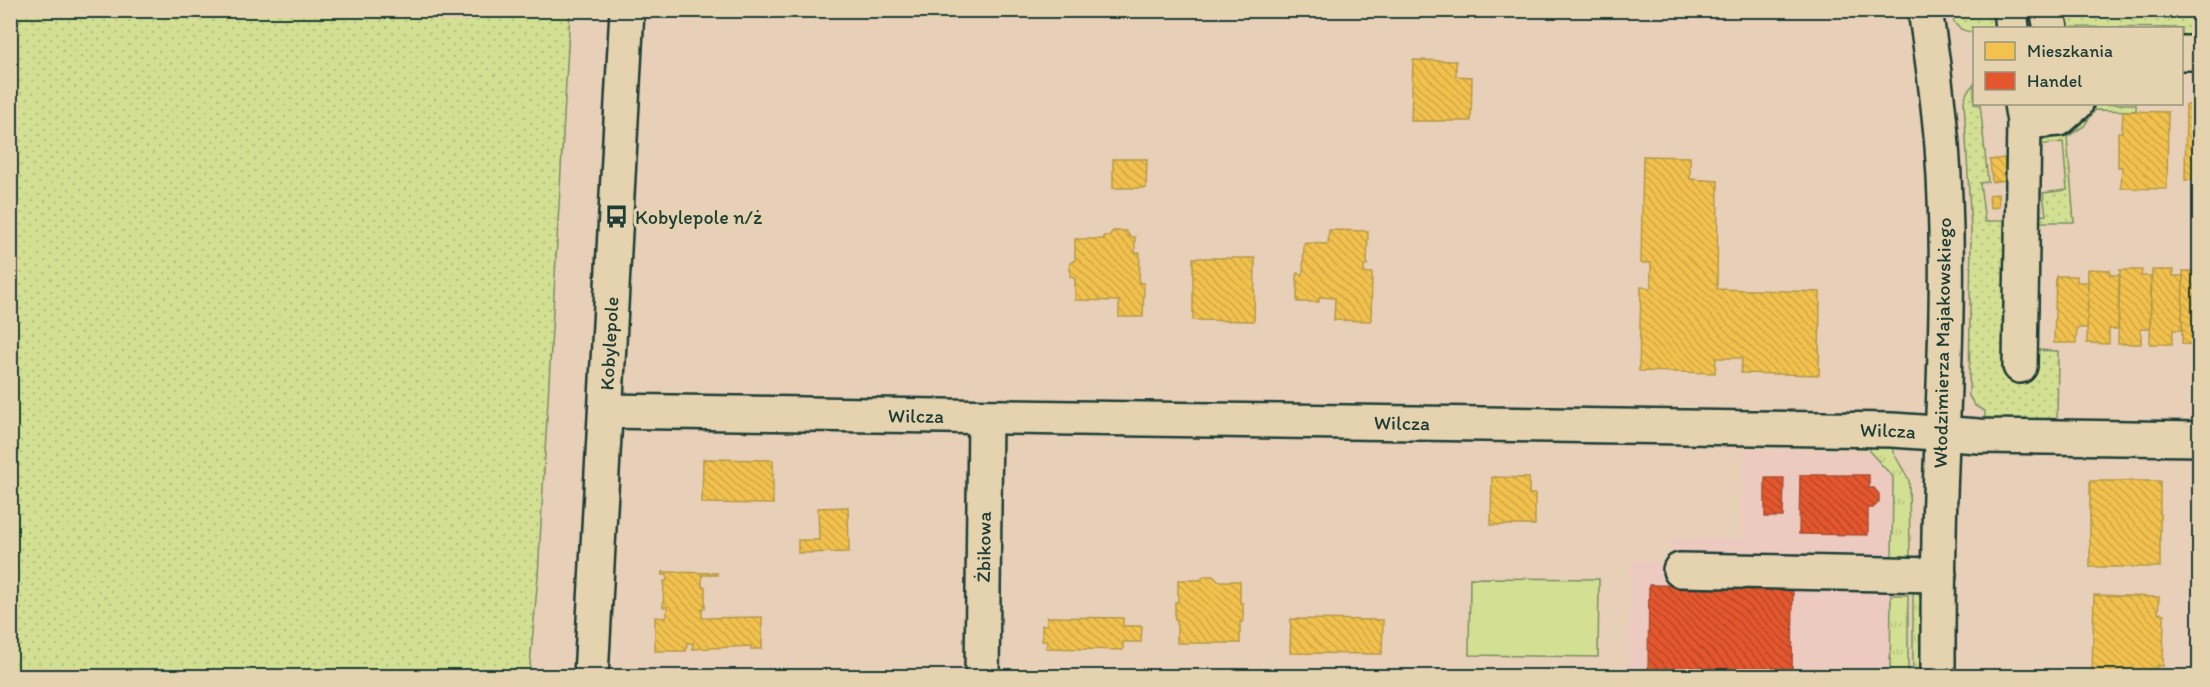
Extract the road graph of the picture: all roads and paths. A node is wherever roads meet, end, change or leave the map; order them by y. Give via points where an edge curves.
1 (627, 10) edge
2 (1925, 10) edge
3 (2010, 10) edge
4 (2048, 10) edge
5 (2012, 27) edge
6 (2051, 27) edge
7 (2183, 53) edge
8 (2199, 53) edge
9 (2075, 105) edge
10 (2022, 113) edge
11 (2020, 366) dead end
12 (606, 411) junction
13 (986, 418) junction
14 (1942, 434) junction
15 (2199, 439) edge
16 (1680, 570) dead end
17 (1939, 575) junction
18 (591, 676) edge
19 (982, 676) edge
20 (1938, 676) edge

1 - 12 street, Kobylepole
2 - 14 street, Włodzimierza Majakowskiego via 1942,158
3 - 5 street
4 - 6 street
7 - 8 street
9 - 10 street via 2059,119
10 - 11 street
12 - 13 street, Wilcza
12 - 18 street, Kobylepole
13 - 14 street, Wilcza
13 - 19 street, Żbikowa
14 - 15 street, Wilcza
14 - 17 street, Włodzimierza Majakowskiego
16 - 17 street
17 - 20 street, Włodzimierza Majakowskiego

